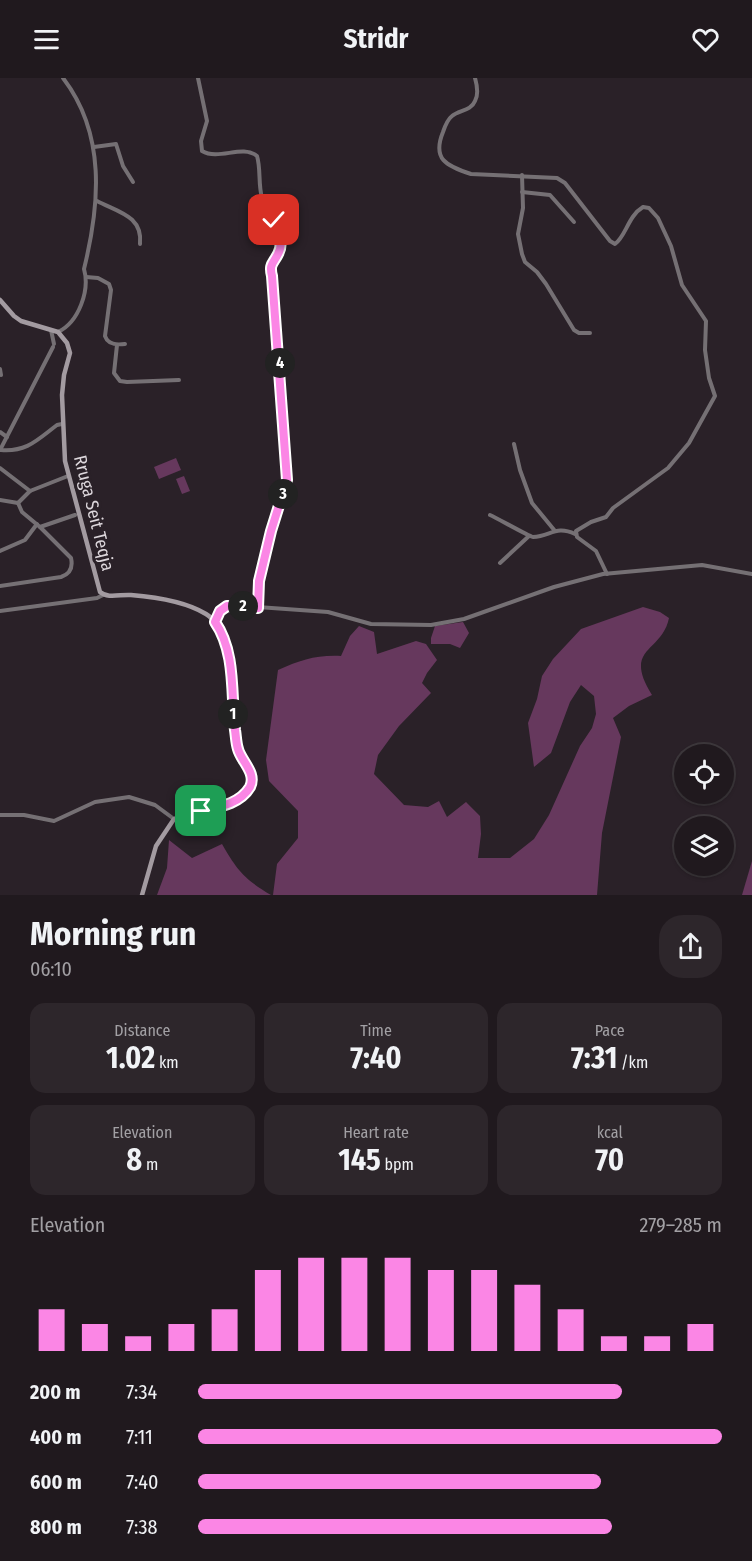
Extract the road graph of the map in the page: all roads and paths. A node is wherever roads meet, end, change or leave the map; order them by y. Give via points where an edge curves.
1 (63, 78) edge
2 (198, 78) edge
3 (475, 78) edge
4 (94, 147) junction
5 (522, 175) junction
6 (133, 182) dead end
7 (522, 192) junction
8 (97, 201) junction
9 (574, 222) dead end
10 (140, 244) dead end
11 (86, 277) junction
12 (0, 300) edge
13 (51, 330) junction
14 (58, 332) junction
15 (590, 333) dead end
16 (125, 344) dead end
17 (117, 345) junction
18 (0, 369) edge
19 (1, 375) edge
20 (179, 380) dead end
21 (62, 424) junction
22 (0, 432) edge
23 (7, 437) junction
24 (514, 444) dead end
25 (0, 450) edge
26 (0, 468) edge
27 (68, 476) junction
28 (30, 491) junction
29 (0, 500) edge
30 (18, 503) junction
31 (75, 515) dead end
32 (490, 515) dead end
33 (39, 525) junction
34 (555, 531) junction
35 (575, 534) junction
36 (529, 536) junction
37 (0, 550) edge
38 (500, 563) dead end
39 (607, 574) junction
40 (752, 574) edge
41 (0, 586) edge
42 (103, 595) junction
43 (258, 608) junction
44 (0, 611) edge
45 (215, 622) junction
46 (0, 815) edge
47 (174, 819) junction
48 (142, 895) edge

1 - 4 street via 84,113
2 - 43 street via 207,121 202,151 248,152 257,156 262,197 280,238 279,253 270,267 287,480 259,581
3 - 5 street via 475,101 447,120 438,154 449,165 471,174
4 - 6 street via 116,144
4 - 8 street
5 - 7 street
5 - 35 street via 561,180 615,244 638,211 649,208 671,246 682,285 706,321 705,350 715,396 689,443 668,468 606,517 579,528
7 - 9 street via 550,195
7 - 15 street via 518,238 525,262 546,284 574,330
8 - 10 street via 136,223 141,233
8 - 11 street via 84,269
11 - 14 street via 78,310
11 - 17 street via 109,284 105,336
12 - 13 main road via 21,321
13 - 14 main road
13 - 23 street via 53,346
14 - 21 main road, Rruga Seit Teqja via 70,354 64,375
16 - 17 street
17 - 20 street via 114,373 120,381
18 - 19 street
21 - 25 street via 27,448
21 - 27 main road, Rruga Seit Teqja
22 - 23 street
23 - 25 street
24 - 34 street via 532,503
26 - 28 street
27 - 28 street
27 - 42 main road, Rruga Seit Teqja
28 - 30 street
29 - 30 street
30 - 33 street via 22,512
31 - 33 street
32 - 36 street
33 - 37 street via 25,540
33 - 41 street via 71,558 69,572 61,577
34 - 35 street
34 - 36 street
35 - 39 street via 596,551
36 - 38 street
39 - 40 street via 702,565
39 - 43 street via 554,587 464,619 431,625 371,624 328,612
42 - 44 street
42 - 45 main road, Rruga Seit Teqja via 161,600 205,613
43 - 45 street via 227,606
45 - 47 main road via 228,649 238,749 251,782 245,793 230,804
46 - 47 street via 54,821 95,802 129,797 155,805
47 - 48 main road via 156,846

